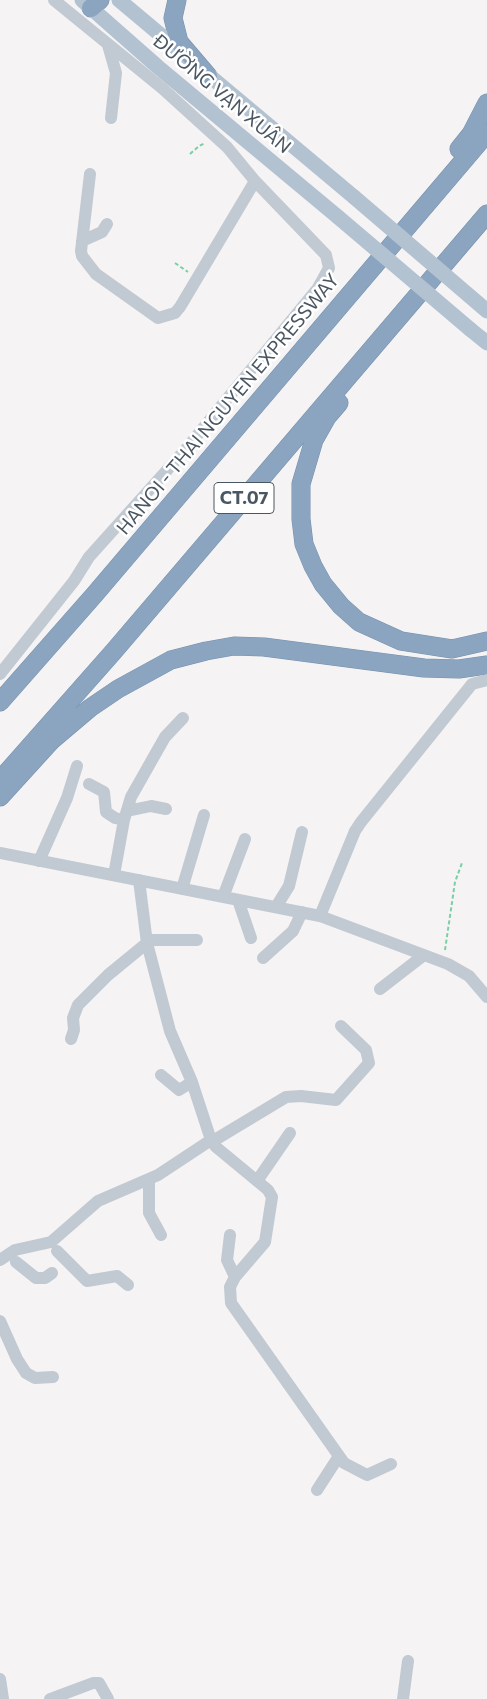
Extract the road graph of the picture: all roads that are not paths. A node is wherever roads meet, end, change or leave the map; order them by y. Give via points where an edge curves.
1 (54, 0) edge
2 (119, 0) edge
3 (176, 0) edge
4 (91, 3) edge
5 (108, 45) junction
6 (208, 76) junction
7 (487, 103) edge
8 (111, 118) dead end
9 (487, 133) edge
10 (90, 174) dead end
11 (256, 182) junction
12 (487, 214) edge
13 (107, 224) dead end
14 (487, 228) edge
15 (82, 242) junction
16 (487, 311) edge
17 (487, 343) edge
18 (95, 594) junction
19 (487, 641) edge
20 (0, 674) edge
21 (485, 678) edge
22 (0, 702) edge
23 (183, 718) dead end
24 (77, 766) dead end
25 (0, 780) edge
26 (89, 784) dead end
27 (0, 797) edge
28 (166, 809) dead end
29 (204, 815) dead end
30 (125, 816) junction
31 (302, 832) dead end
32 (245, 839) dead end
33 (0, 853) edge
34 (40, 861) junction
35 (114, 876) junction
36 (139, 880) junction
37 (182, 889) junction
38 (223, 897) junction
39 (238, 900) junction
40 (276, 907) junction
41 (302, 912) junction
42 (320, 916) junction
43 (252, 938) dead end
44 (197, 940) dead end
45 (147, 942) junction
46 (424, 955) junction
47 (263, 958) dead end
48 (380, 989) dead end
49 (487, 997) edge
50 (342, 1026) dead end
51 (71, 1039) dead end
52 (161, 1075) dead end
53 (192, 1082) junction
54 (290, 1133) dead end
55 (212, 1141) junction
56 (149, 1179) junction
57 (257, 1181) junction
58 (161, 1235) dead end
59 (230, 1235) dead end
60 (54, 1246) junction
61 (9, 1259) edge
62 (52, 1273) dead end
63 (235, 1277) junction
64 (128, 1285) dead end
65 (0, 1321) edge
66 (53, 1377) dead end
67 (339, 1456) junction
68 (391, 1464) dead end
69 (317, 1490) dead end
70 (408, 1662) dead end
71 (0, 1679) edge
72 (3, 1699) edge
73 (50, 1699) edge
74 (108, 1699) edge
75 (403, 1699) edge

1 - 5 street
2 - 6 main road, ĐƯỜNG VẠN XUÂN
3 - 6 highway via 173,18 178,42
4 - 17 main road, ĐƯỜNG VẠN XUÂN, bridge via 158,67
5 - 8 street via 116,73
5 - 11 street via 215,135
6 - 16 main road, ĐƯỜNG VẠN XUÂN, bridge
7 - 18 highway via 471,134 135,529
9 - 18 highway, HANOI - THAI NGUYEN EXPRESSWAY / CT.07
10 - 15 street
11 - 15 street via 180,307 165,317 158,318 96,274 82,256
11 - 20 street via 326,255 328,268 318,288 186,450 89,557 74,581
12 - 25 highway, CT.07
13 - 15 street via 97,236
14 - 19 highway via 456,269 327,417 306,463 300,501 304,544 313,566 341,606 359,622 401,641 424,646 452,649
18 - 22 highway, HANOI - THAI NGUYEN EXPRESSWAY / CT.07
21 - 27 highway via 459,669 424,668 264,647 234,646 206,651 171,660 90,708 51,741
21 - 42 street via 472,684 361,822
23 - 30 street via 165,737 131,797
24 - 34 street
26 - 30 street via 105,794 106,812 115,818
28 - 30 street via 151,806
29 - 37 street
30 - 35 street
31 - 40 street via 289,886
32 - 38 street
33 - 34 street
34 - 35 street
35 - 36 street
36 - 37 street
36 - 45 street
37 - 38 street
38 - 39 street
39 - 40 street
39 - 43 street
40 - 41 street
41 - 42 street
41 - 47 street via 293,931
42 - 46 street
44 - 45 street
45 - 51 street via 108,974 78,1005
45 - 53 street via 170,1031
46 - 48 street
46 - 49 street via 469,976
50 - 55 street via 366,1050 369,1063 336,1100 286,1097
52 - 53 street via 179,1090
53 - 55 street
54 - 57 street
55 - 56 street
55 - 57 street
56 - 58 street via 149,1214
56 - 60 street via 98,1201
57 - 63 street via 272,1197 266,1242
59 - 63 street via 227,1260
60 - 61 street
60 - 64 street via 87,1281 117,1276
61 - 62 street via 36,1278 45,1278
63 - 67 street via 230,1287 231,1303
65 - 66 street via 16,1359 26,1373 35,1378
67 - 68 street via 352,1469 367,1475
67 - 69 street
70 - 75 street
71 - 72 street
73 - 74 street via 99,1683

